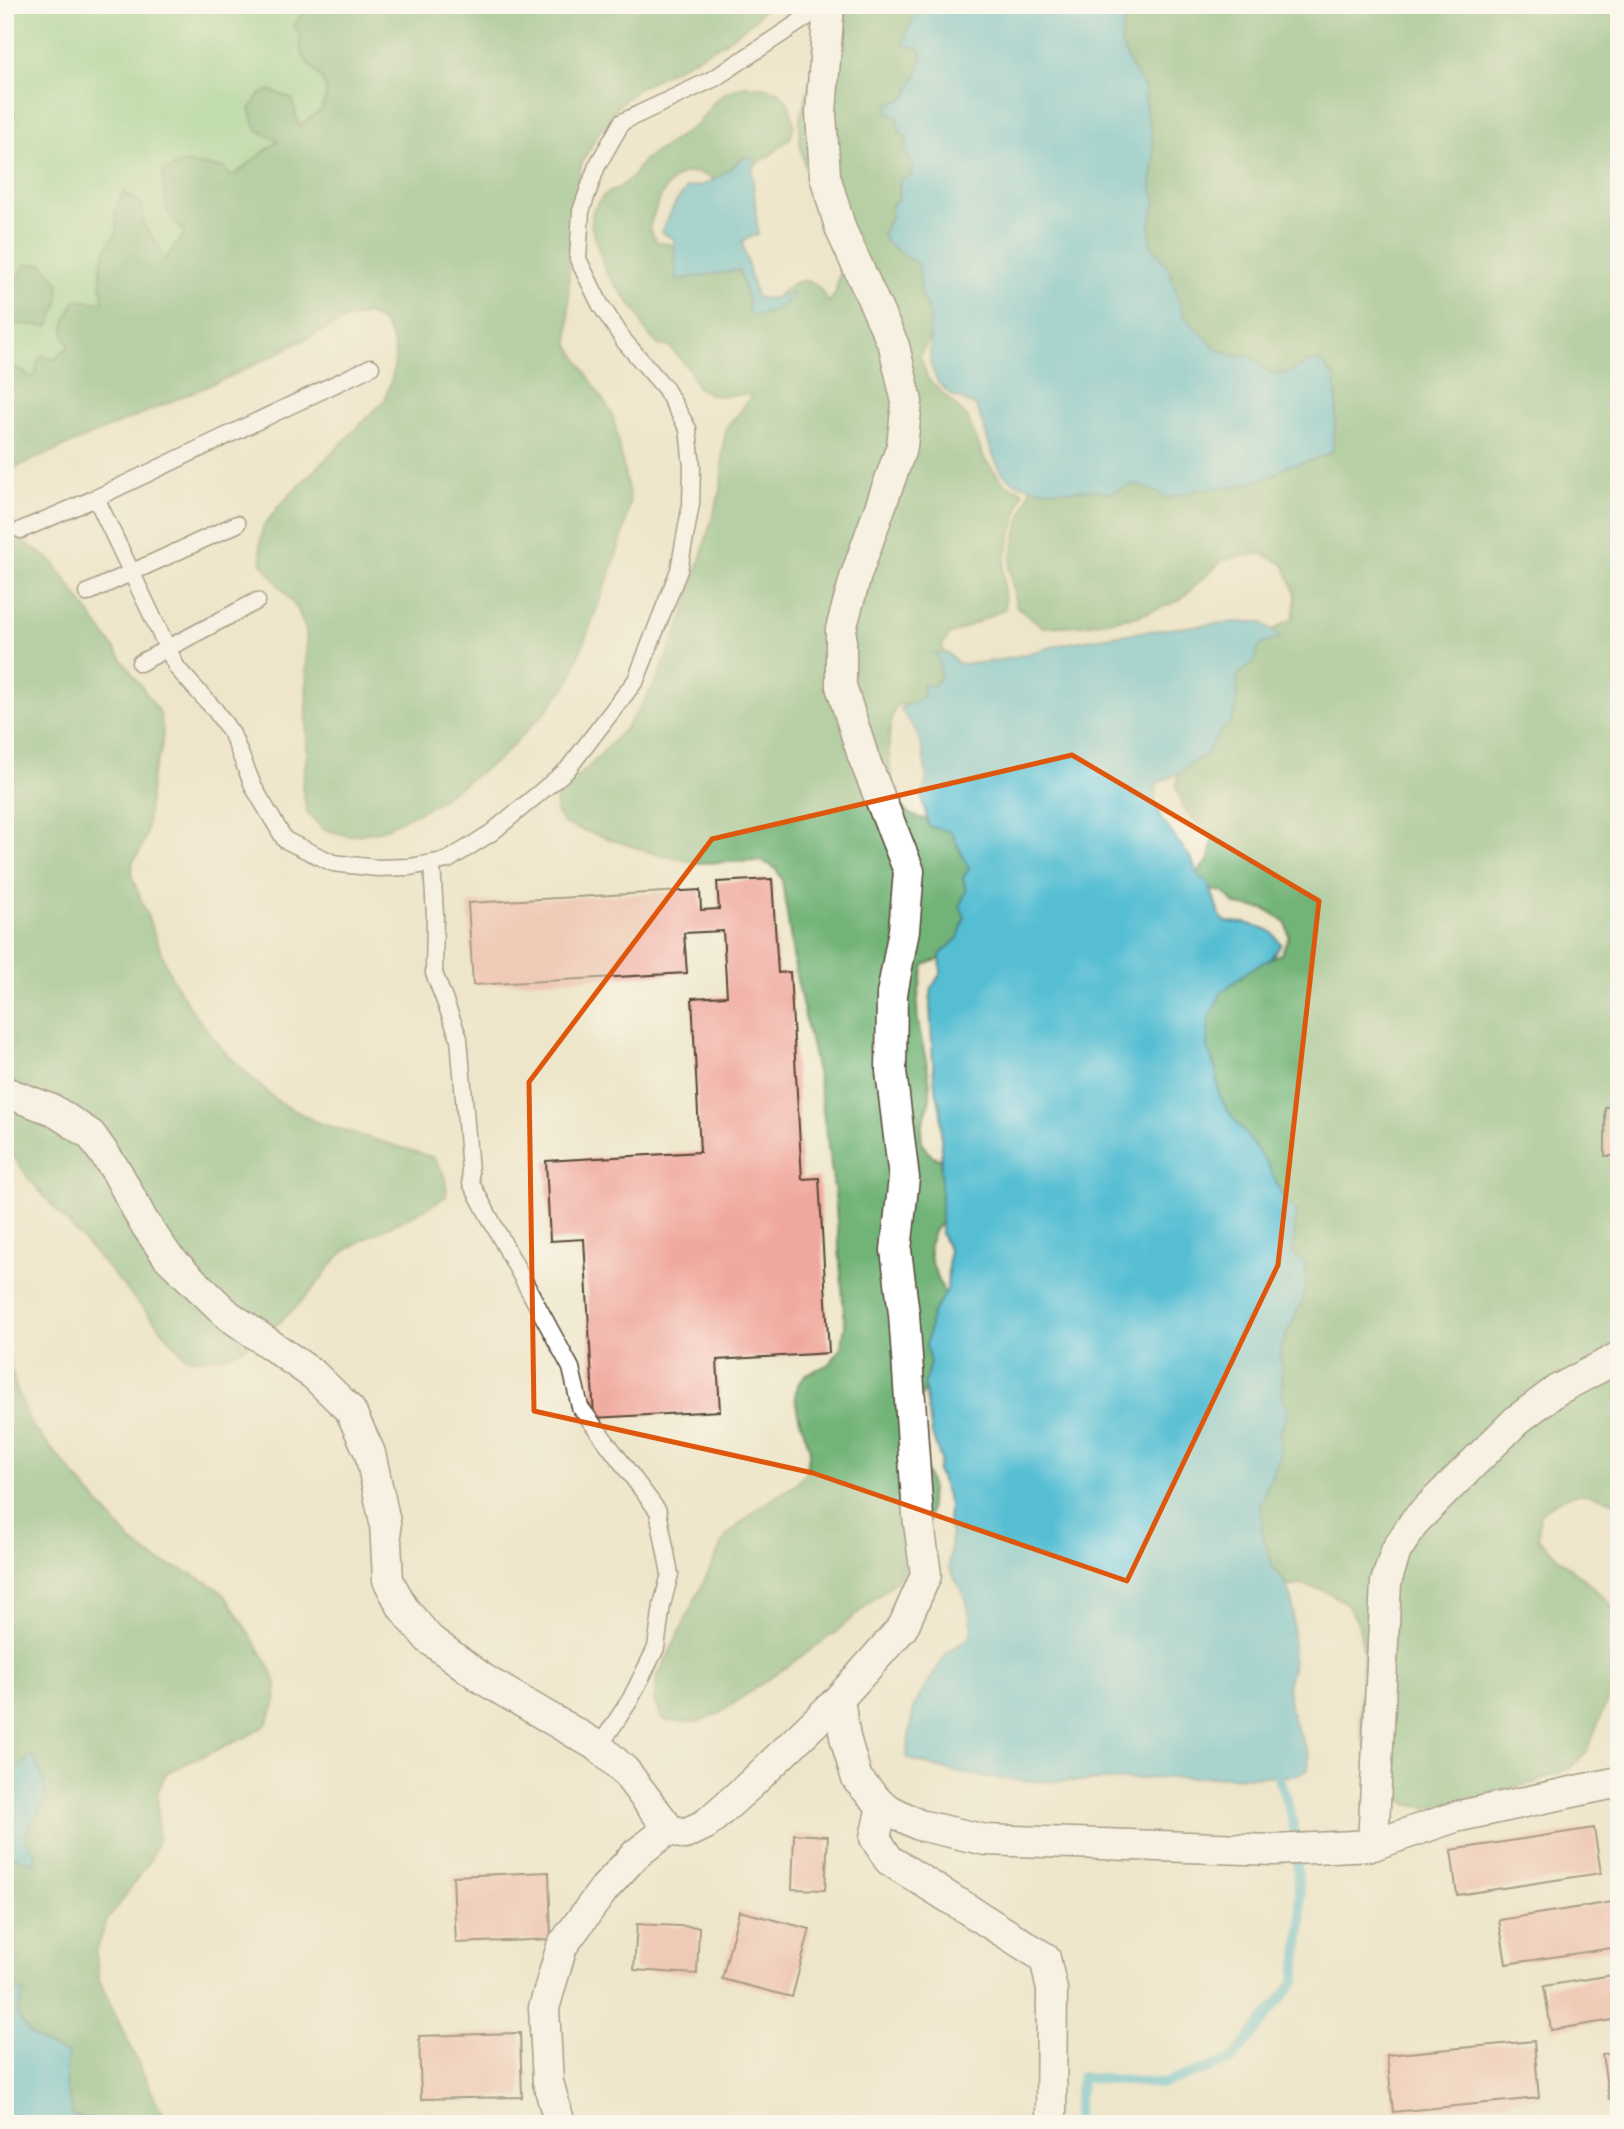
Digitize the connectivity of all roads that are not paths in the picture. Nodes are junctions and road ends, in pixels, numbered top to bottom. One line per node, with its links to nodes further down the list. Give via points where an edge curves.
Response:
1 (827, 5): 11 (lane, via 715,78 622,122 597,166 581,211 578,259 600,304 665,388 688,429 691,505 679,570 636,680 567,771 491,833 448,860); 14 (street, via 821,113 825,176 841,230 894,346 907,402 902,446 841,629 841,686 863,756 909,871 892,994 891,1071 904,1178 896,1250 926,1575 903,1627)
2 (371, 367): 3 (lane)
3 (96, 498): 5 (lane); 6 (lane)
4 (237, 524): 6 (lane)
5 (21, 530)
6 (132, 573): 7 (lane); 9 (lane)
7 (87, 593)
8 (257, 601): 9 (lane)
9 (168, 648): 10 (lane); 11 (lane, via 177,668 232,734 254,788 285,840 333,863 410,867)
10 (140, 663)
11 (432, 863): 15 (lane, via 434,973 459,1038 471,1183 571,1368 580,1407 658,1511 670,1574 656,1648)
12 (5, 1092): 15 (street, via 53,1110 92,1135 168,1257 228,1315 314,1375 350,1410 370,1453 385,1522 388,1580 403,1608 429,1639 483,1679)
13 (1619, 1357): 19 (street, via 1558,1390 1517,1420 1415,1521 1396,1551 1386,1582)
14 (839, 1699): 17 (street, via 857,1779); 18 (street, via 706,1824 685,1834)
15 (599, 1747): 18 (street, via 625,1771)
16 (1619, 1782): 19 (street, via 1455,1817)
17 (882, 1806): 19 (street, via 919,1825 986,1840 1274,1850); 21 (street, via 875,1838 889,1860 1045,1958 1052,1990)
18 (669, 1829): 20 (street, via 636,1854 562,1946 544,2008 548,2082)
19 (1373, 1845)
20 (561, 2124)
21 (1051, 2124)

